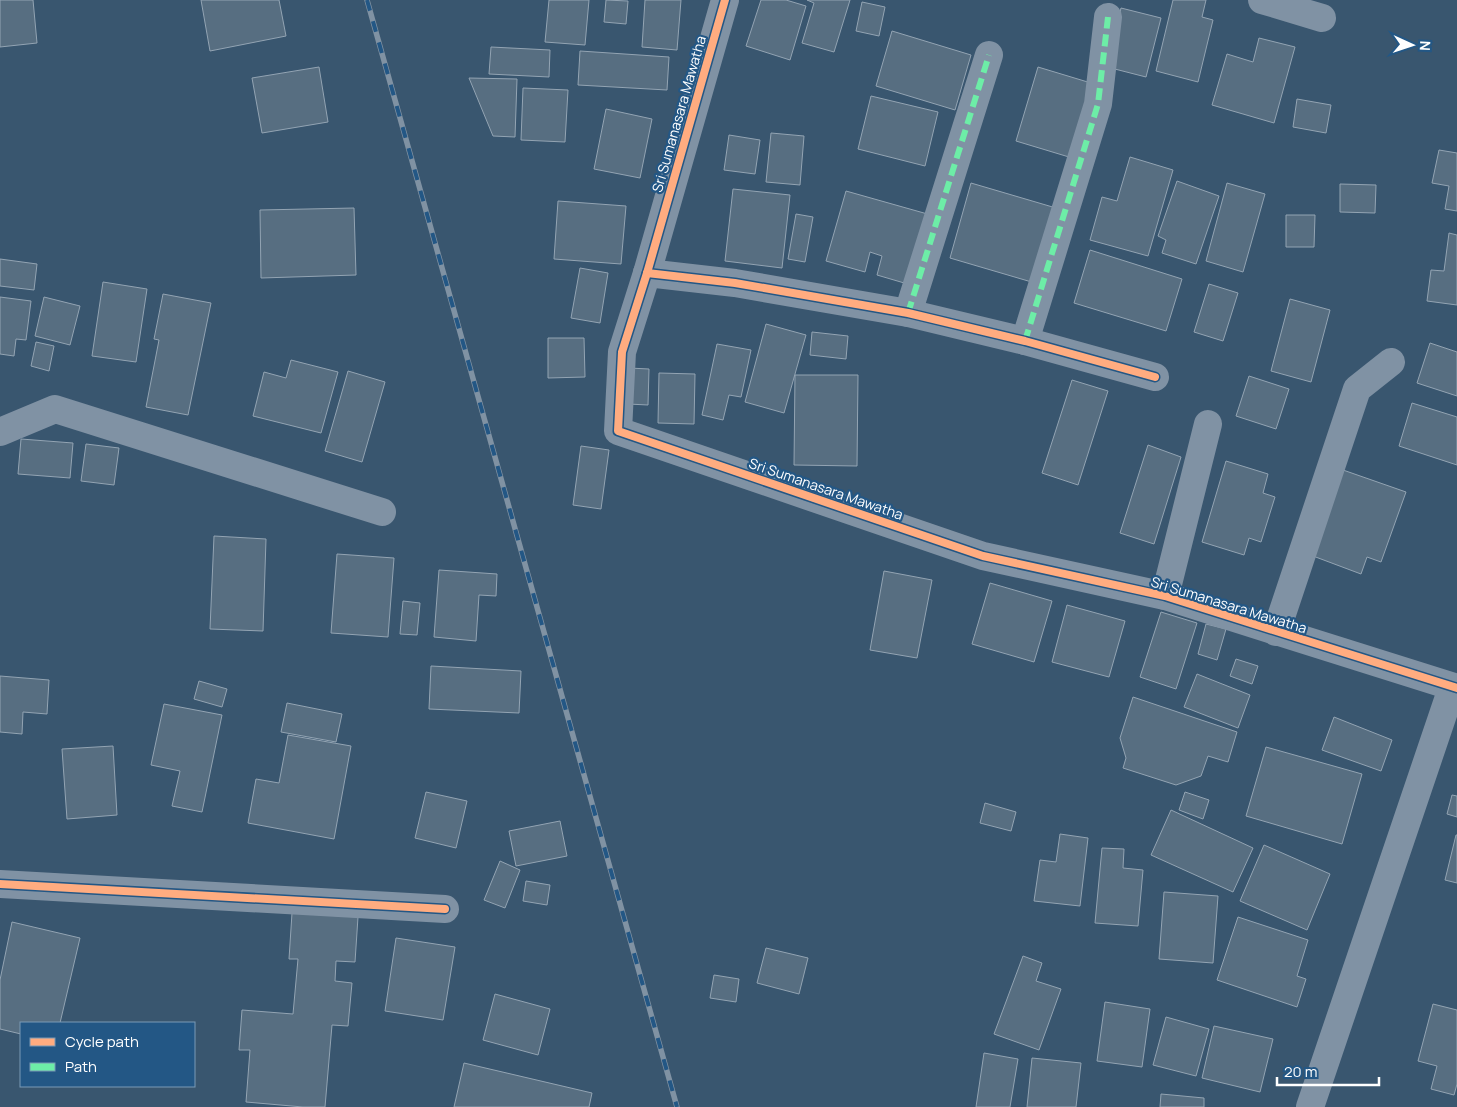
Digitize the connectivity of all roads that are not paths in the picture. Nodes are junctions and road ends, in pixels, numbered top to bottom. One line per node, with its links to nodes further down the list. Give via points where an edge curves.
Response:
1 (724, 0): 6 (street, Sri Sumanasara Mawatha)
2 (1262, 0): 4 (street)
3 (1108, 17): 8 (street, via 1098,104)
4 (1322, 18)
5 (989, 55): 7 (street)
6 (647, 273): 7 (street, via 734,283); 14 (street, Sri Sumanasara Mawatha, via 622,352 618,431 983,556)
7 (908, 313): 8 (street)
8 (1025, 341): 10 (street)
9 (1391, 362): 15 (street, via 1357,389)
10 (1155, 377)
11 (1208, 424): 14 (street)
12 (0, 432): 13 (street, via 55,409)
13 (382, 512)
14 (1164, 596): 15 (street, Sri Sumanasara Mawatha)
15 (1276, 632): 16 (street, Sri Sumanasara Mawatha)
16 (1455, 688): 19 (street)
17 (0, 884): 18 (street)
18 (445, 909)
19 (1310, 1107)

